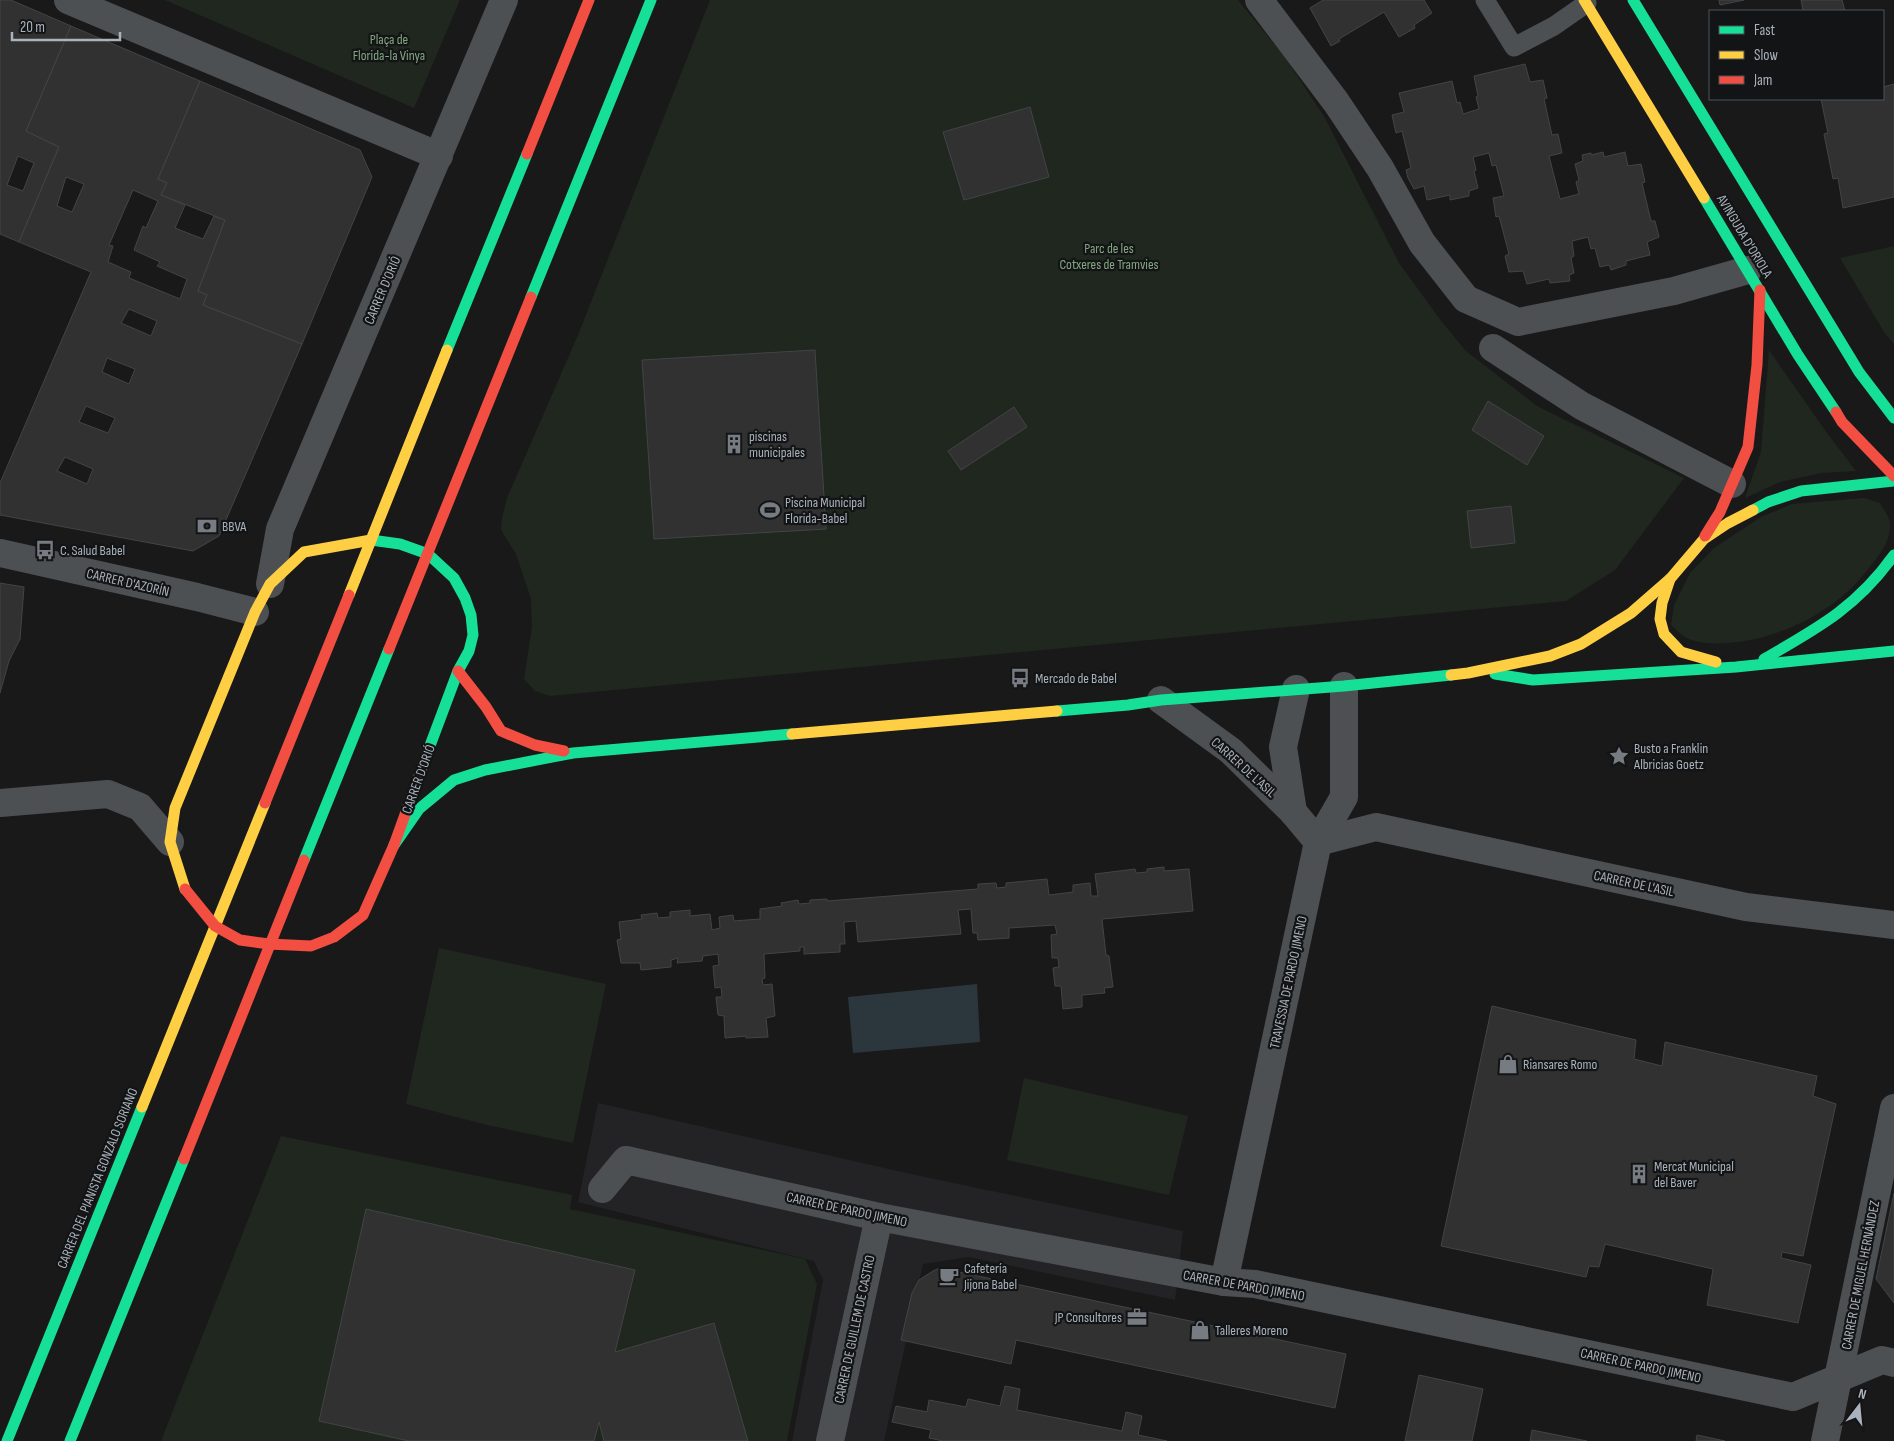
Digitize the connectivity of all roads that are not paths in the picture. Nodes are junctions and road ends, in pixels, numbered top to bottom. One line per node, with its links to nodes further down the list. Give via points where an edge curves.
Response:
1 (68, 0): 9 (street)
2 (504, 0): 9 (street, CARRER D'ORIÓ)
3 (589, 0): 18 (main road)
4 (651, 0): 20 (main road)
5 (1259, 0): 10 (street, via 1336,102 1380,168 1422,243 1466,298 1518,322 1674,290)
6 (1485, 0): 8 (lane, via 1514,47 1554,26)
7 (1633, 0): 12 (main road, AVINGUDA D'ORIOLA, via 1859,372)
8 (1586, 2): 10 (main road, AVINGUDA D'ORIOLA)
9 (439, 156): 23 (street, CARRER D'ORIÓ, via 280,529)
10 (1754, 280): 14 (main road, AVINGUDA D'ORIOLA, via 1842,422); 16 (main road, via 1757,365 1748,447)
11 (1492, 348): 16 (street, via 1582,406)
12 (1894, 418): 13 (main road)
13 (1894, 424)
14 (1894, 476)
15 (1894, 482): 17 (main road, via 1801,491 1768,502)
16 (1732, 484): 17 (main road)
17 (1704, 539): 22 (main road)
18 (371, 540): 20 (main road, CARRER D'ORIÓ, via 400,544); 23 (main road, CARRER D'ORIÓ, via 304,552); 42 (main road)
19 (0, 553): 24 (street, CARRER D'AZORÍN)
20 (428, 554): 28 (main road, CARRER D'ORIÓ, via 454,578 471,615 473,635 469,652); 43 (main road)
21 (1894, 555): 26 (main road, via 1866,592 1833,620)
22 (1670, 579): 27 (main road, via 1660,619 1664,634 1681,652); 29 (main road, via 1631,613 1581,644 1550,656)
23 (270, 584): 24 (main road, CARRER D'ORIÓ)
24 (255, 612): 38 (main road, CARRER D'ORIÓ, via 175,808)
25 (1894, 651): 26 (main road)
26 (1756, 664): 27 (main road)
27 (1736, 667): 29 (main road, via 1533,680)
28 (458, 671): 33 (main road, via 501,731 535,745); 40 (main road, CARRER D'ORIÓ)
29 (1479, 672): 30 (main road)
30 (1344, 686): 31 (main road); 34 (street)
31 (1296, 689): 32 (main road); 36 (street, via 1283,746)
32 (1161, 700): 33 (main road); 36 (street, CARRER DE L'ASIL, via 1230,751)
33 (573, 753): 40 (main road, via 485,770 454,780 419,808)
34 (1344, 797): 37 (street); 39 (street, TRAVESSIA DE PARDO JIMENO)
35 (0, 803): 38 (street, via 108,794 140,807)
36 (1293, 812): 39 (street, CARRER DE L'ASIL)
37 (1376, 827): 39 (street, CARRER DE L'ASIL); 41 (street, CARRER DE L'ASIL, via 1746,907)
38 (170, 842): 42 (main road, CARRER D'ORIÓ, via 183,887)
39 (1318, 842): 47 (street, TRAVESSIA DE PARDO JIMENO)
40 (394, 845): 43 (main road, CARRER D'ORIÓ, via 363,916 334,937 311,946)
41 (1894, 925)
42 (214, 926): 43 (main road, CARRER D'ORIÓ, via 240,940); 50 (main road, CARRER DEL PIANISTA GONZALO SORIANO)
43 (270, 944): 51 (main road)
44 (1894, 1108): 49 (street, CARRER DE MIGUEL HERNÁNDEZ)
45 (602, 1189): 46 (street, CARRER DE PARDO JIMENO, via 626,1160)
46 (879, 1217): 47 (street, CARRER DE PARDO JIMENO); 52 (street, CARRER DE GUILLEM DE CASTRO)
47 (1224, 1282): 49 (street, CARRER DE PARDO JIMENO, via 1255,1284 1793,1397)
48 (1894, 1363): 49 (street, CARRER DE PARDO JIMENO, via 1882,1360)
49 (1840, 1377): 53 (street, CARRER DE MIGUEL HERNÁNDEZ)
50 (7, 1441)
51 (70, 1441)
52 (830, 1441)
53 (1825, 1441)

